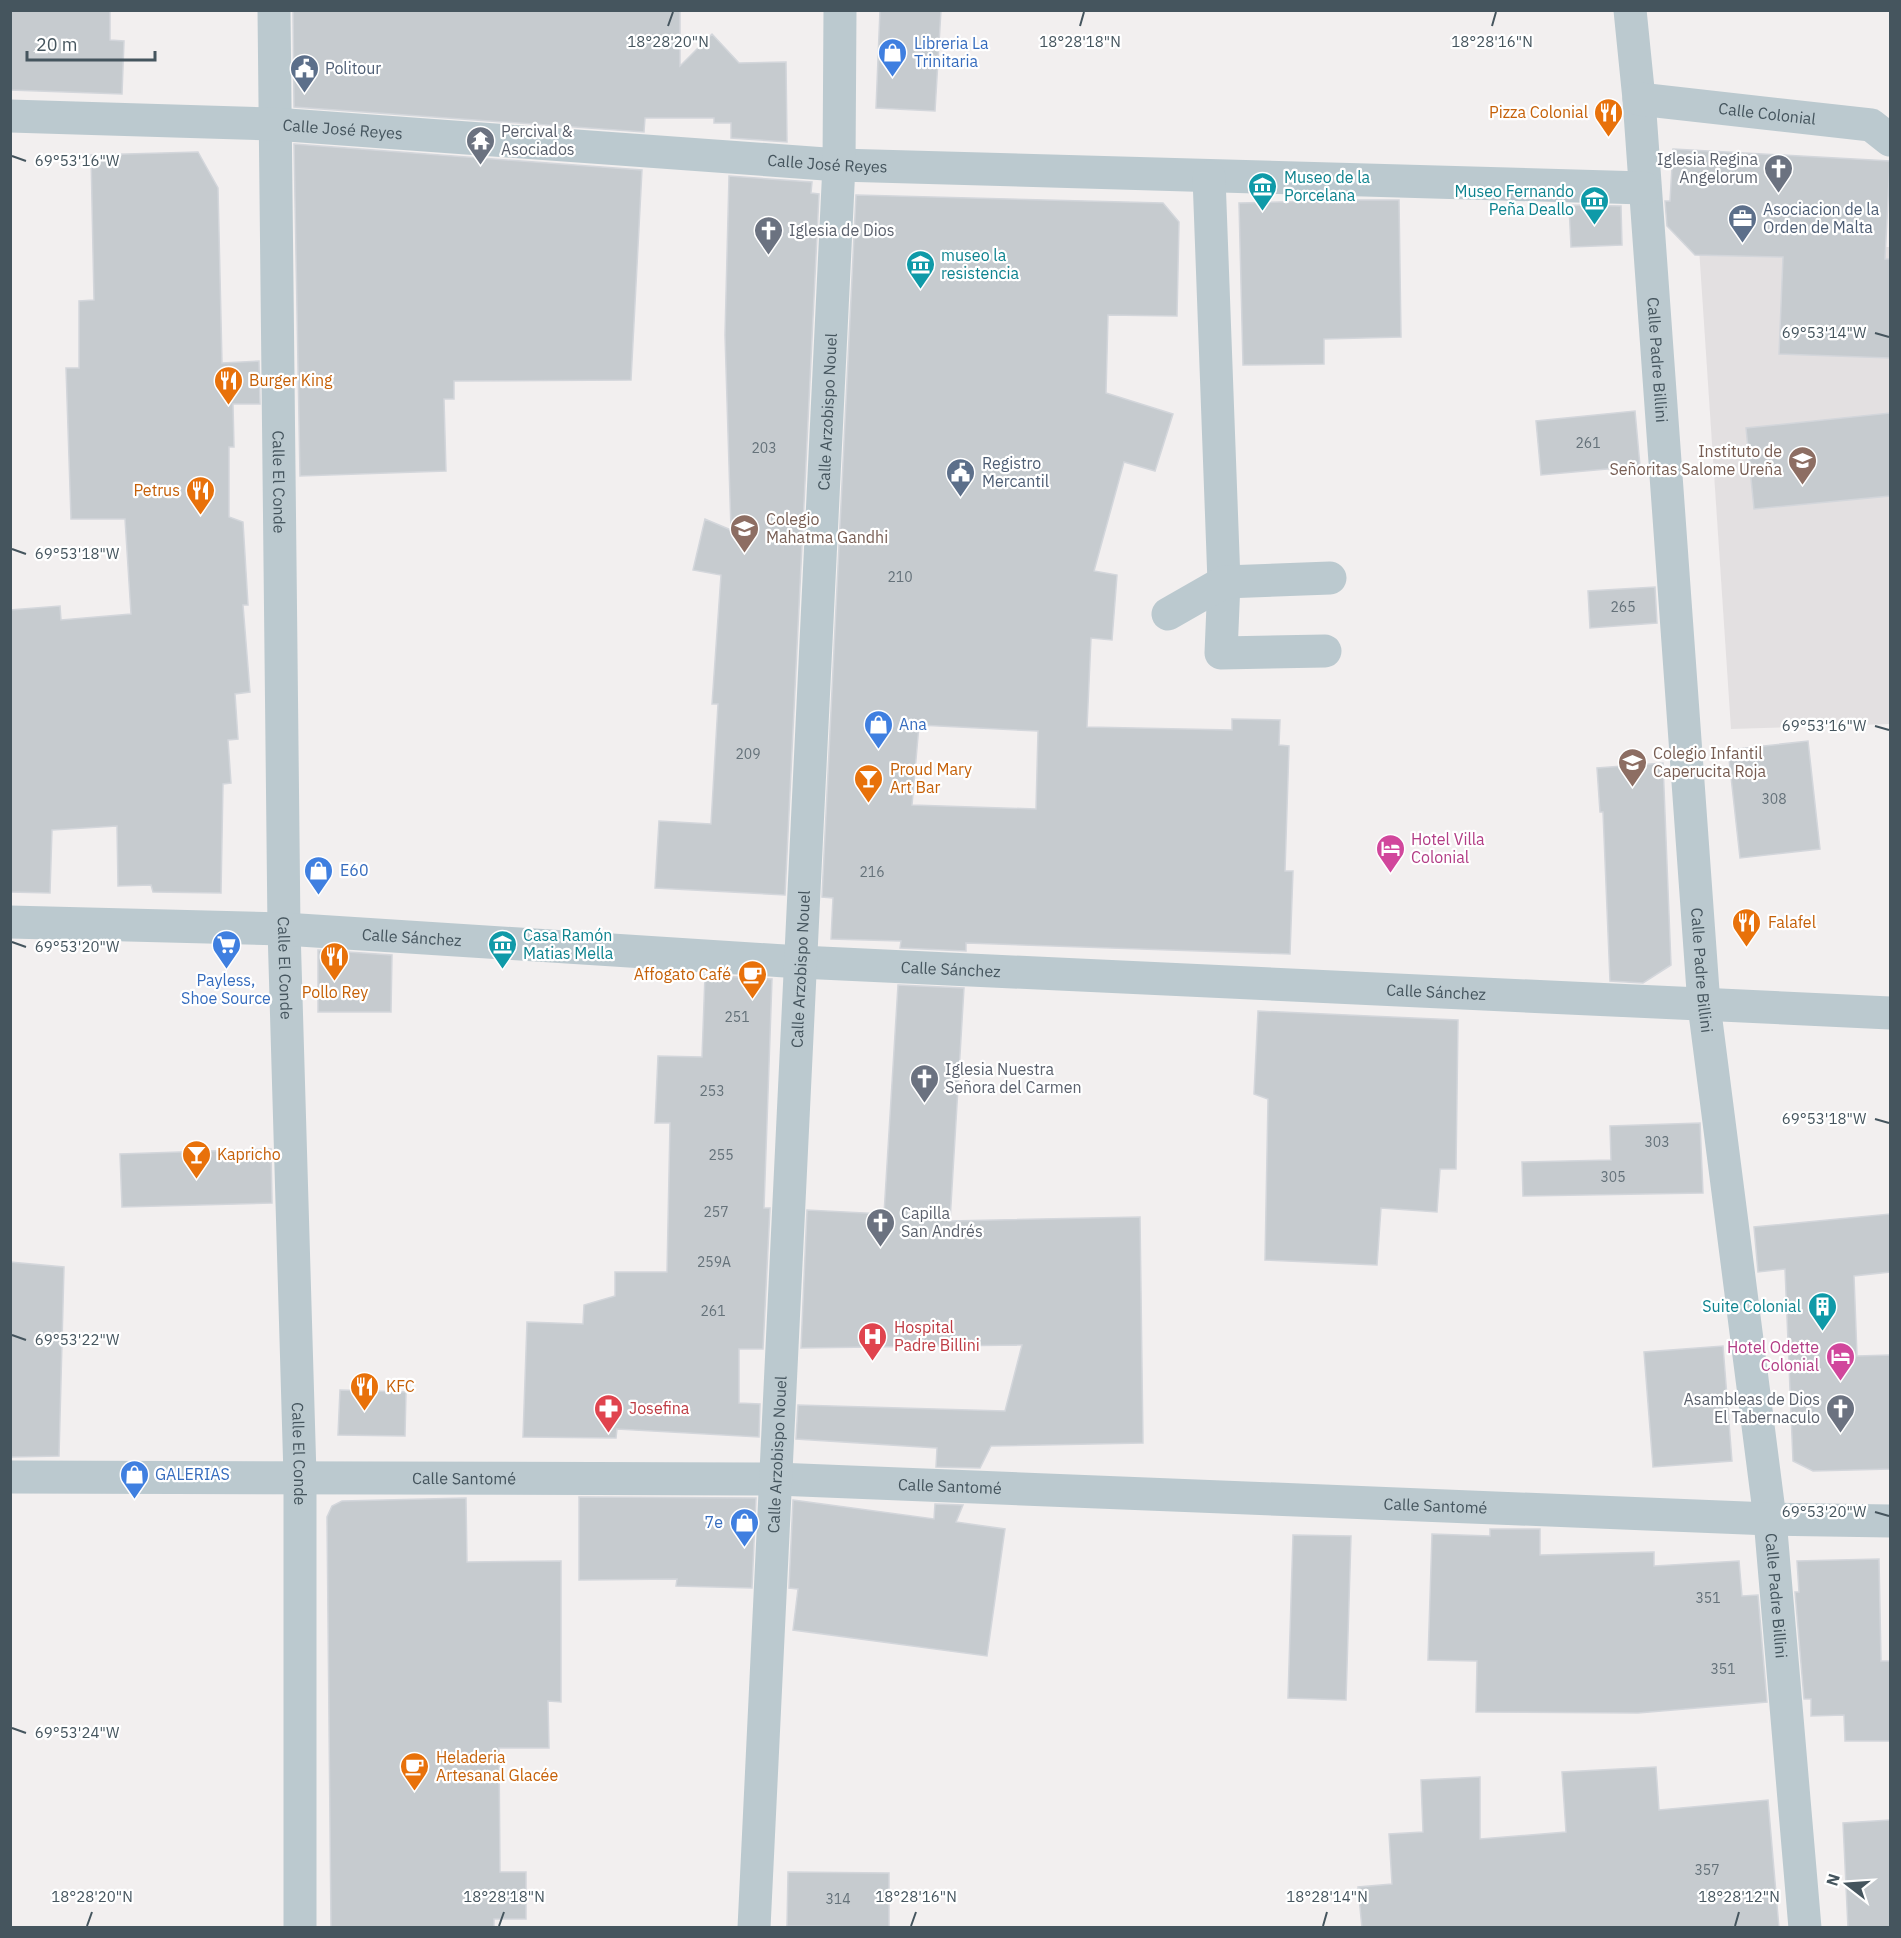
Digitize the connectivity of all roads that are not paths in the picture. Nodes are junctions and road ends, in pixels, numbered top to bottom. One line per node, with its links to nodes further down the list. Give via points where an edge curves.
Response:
1 (274, 10): 6 (street, Calle El Conde)
2 (840, 10): 8 (street, Calle Arzobispo Nouel)
3 (1630, 10): 4 (street, Calle Padre Billini)
4 (1640, 99): 7 (street, Calle Colonial, via 1871,125); 10 (street, Calle Padre Billini)
5 (10, 116): 6 (street, Calle José Reyes)
6 (274, 124): 8 (street, Calle José Reyes); 16 (street, Calle El Conde)
7 (1890, 140)
8 (839, 165): 9 (street, Calle José Reyes); 17 (street, Calle Arzobispo Nouel)
9 (1209, 177): 10 (street, Calle José Reyes); 12 (street)
10 (1644, 188): 18 (street, Calle Padre Billini)
11 (1330, 578): 12 (street)
12 (1224, 582): 13 (street); 14 (street, via 1221,653)
13 (1168, 614)
14 (1325, 651)
15 (10, 922): 16 (street, Calle Sánchez)
16 (284, 929): 17 (street, Calle Sánchez); 20 (street, Calle El Conde)
17 (800, 962): 18 (street, Calle Sánchez); 22 (street, Calle Arzobispo Nouel)
18 (1704, 1005): 19 (street, Calle Sánchez); 23 (street, Calle Padre Billini)
19 (1890, 1013)
20 (300, 1476): 21 (street, Calle Santomé); 22 (street, Calle Santomé); 25 (street, Calle El Conde)
21 (10, 1477)
22 (776, 1479): 23 (street, Calle Santomé); 26 (street, Calle Arzobispo Nouel)
23 (1770, 1520): 24 (street, Calle Santomé); 27 (street, Calle Padre Billini)
24 (1890, 1521)
25 (300, 1928)
26 (754, 1928)
27 (1805, 1928)

